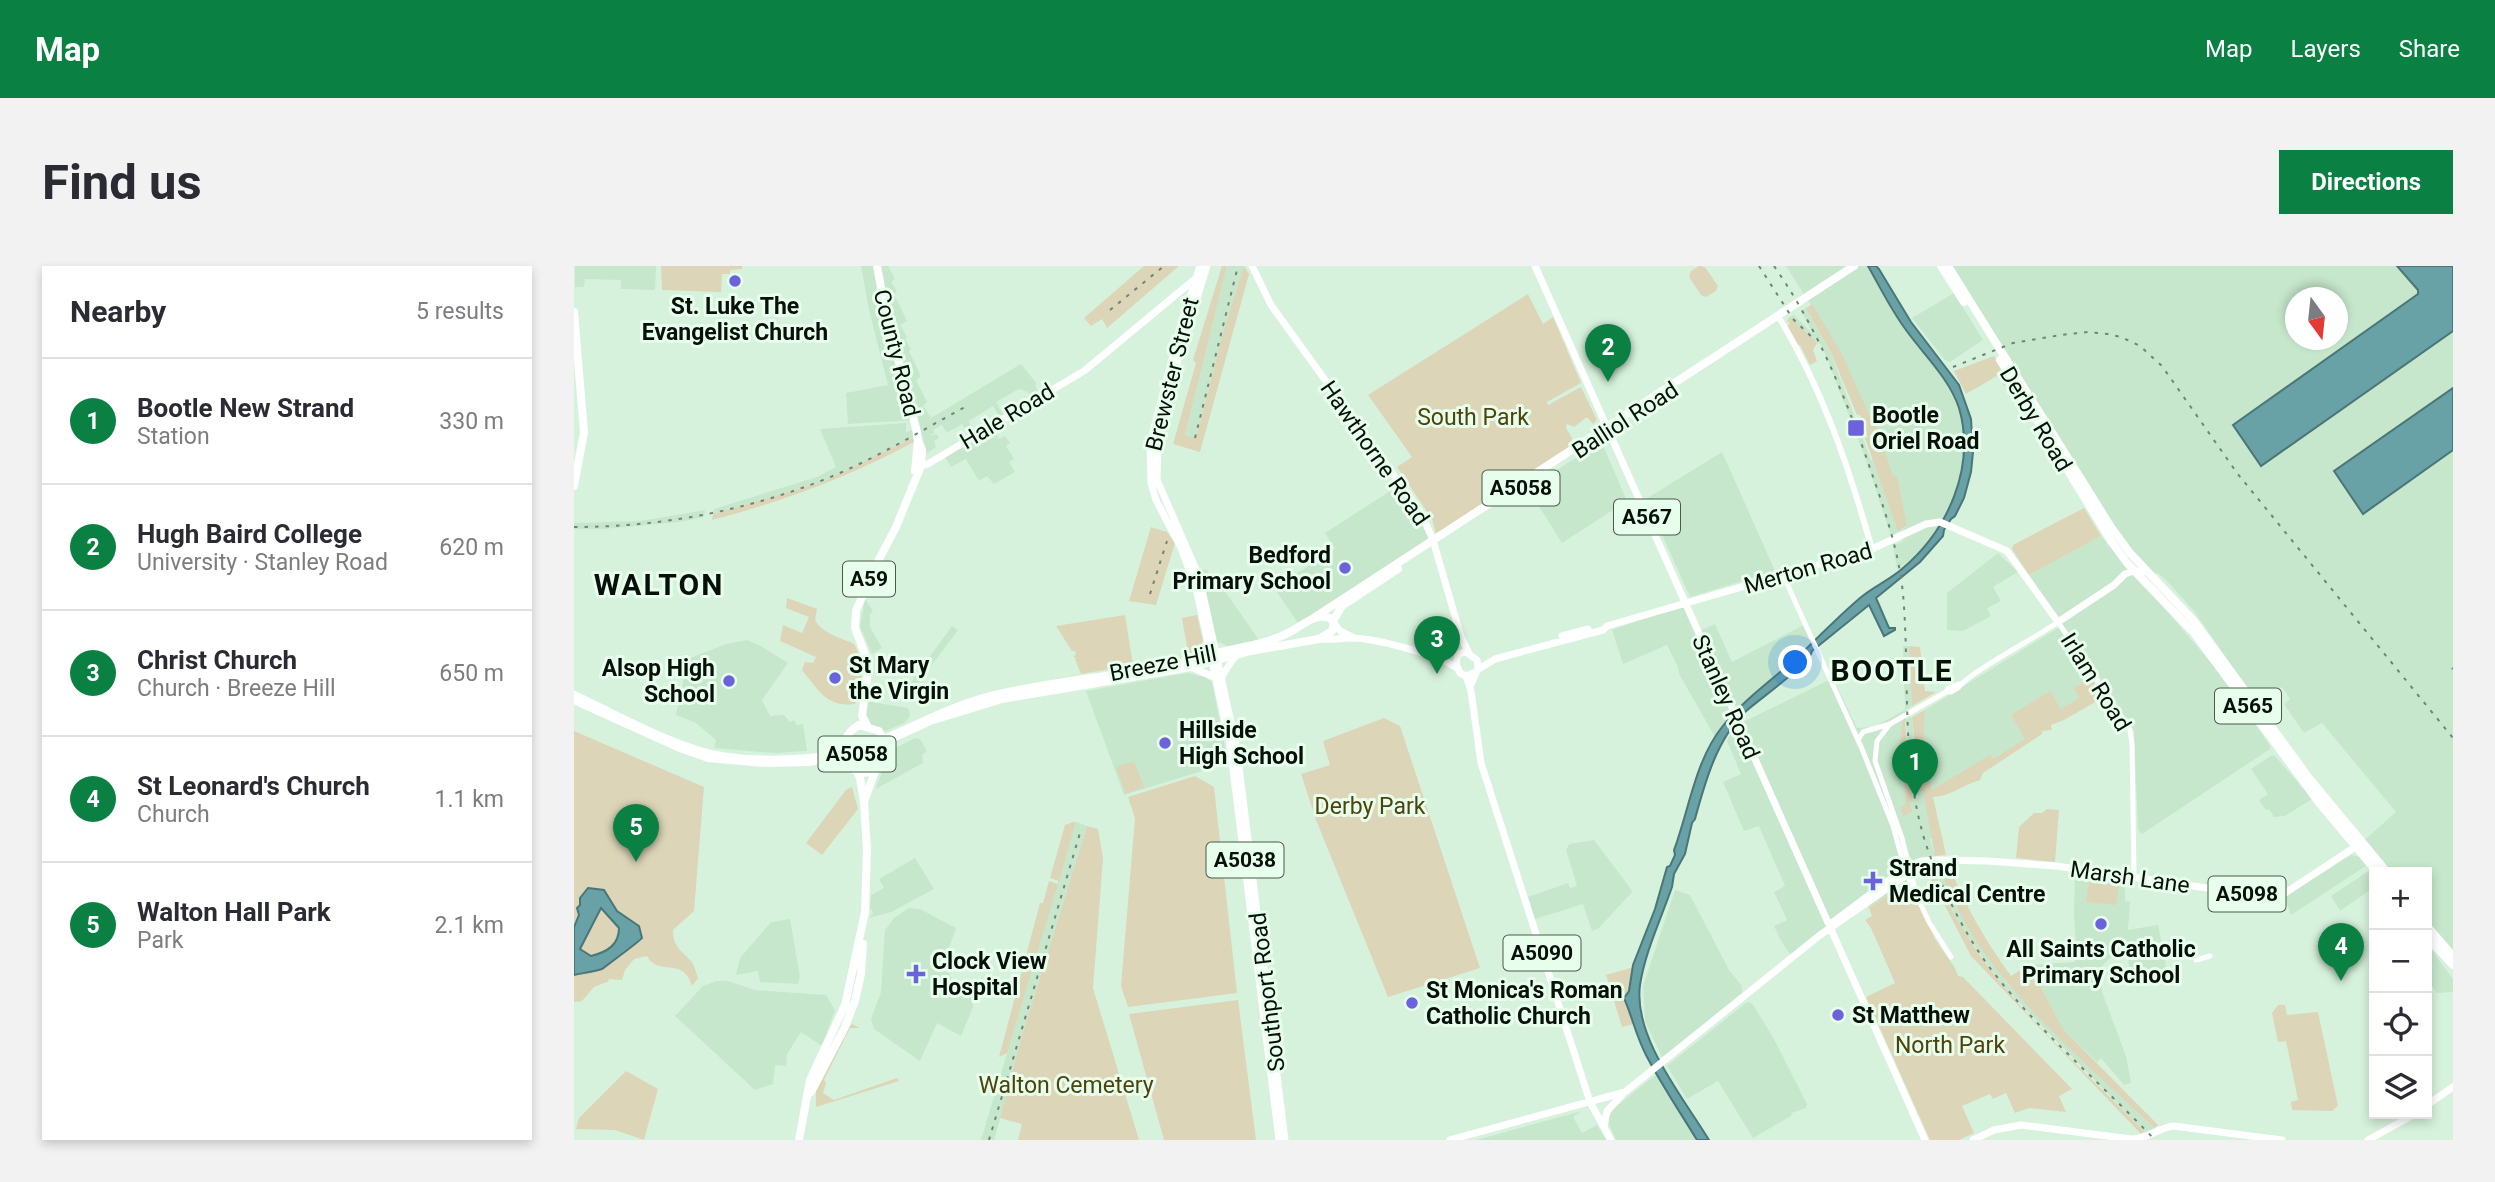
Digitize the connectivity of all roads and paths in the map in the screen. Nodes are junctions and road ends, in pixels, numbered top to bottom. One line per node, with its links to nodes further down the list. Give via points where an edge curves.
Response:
1 (877, 266): 17 (highway, County Road)
2 (1200, 266): 10 (main road, Brewster Street / A5038)
3 (1207, 266): 19 (main road, Brewster Street / A5038, via 1158,437)
4 (1252, 266): 21 (main road, Hawthorne Road / A5090, via 1281,319 1409,496)
5 (1535, 266): 16 (main road, Stanley Road / A567)
6 (1862, 266): 9 (highway, A5058)
7 (1941, 266): 13 (highway, Derby Road / A565)
8 (1948, 266): 13 (highway, Derby Road / A565)
9 (1848, 270): 12 (highway, A5058)
10 (1189, 290): 17 (main road, Hale Road, via 1084,371); 19 (main road, Brewster Street / A5038, via 1150,447)
11 (574, 312): 20 (highway, via 584,432)
12 (1781, 317): 16 (highway, Balliol Road / A5058); 23 (main road, via 1828,412)
13 (1995, 346): 15 (highway, Derby Road / A565)
14 (574, 348): 18 (highway, via 580,431)
15 (2000, 355): 24 (highway, Derby Road / A565, via 2095,517); 24 (highway, Derby Road / A565)
16 (1607, 429): 21 (highway, Balliol Road / A5058); 26 (main road, Stanley Road / A567)
17 (922, 464): 45 (highway, A59, via 856,611 855,628 869,665)
18 (574, 468)
19 (1154, 481): 33 (main road, Southport Road / A5038, via 1199,576)
20 (574, 486)
21 (1434, 543): 27 (highway, A5058); 28 (highway, A5058, via 1342,606); 30 (main road, Hawthorne Road / A5090)
22 (2003, 548): 23 (main road, Merton Road, via 1933,523); 29 (main road, Irlam Road)
23 (1872, 550): 25 (main road, Merton Road)
24 (2136, 573): 29 (main road); 71 (highway, A565, via 2178,614 2320,804); 71 (highway, A565, via 2194,621)
25 (1783, 575): 26 (main road, Merton Road); 50 (street)
26 (1685, 604): 39 (main road, Merton Road); 76 (main road, Stanley Road / A567)
27 (1313, 619): 28 (highway, via 1320,616); 34 (highway, Breeze Hill / A5058, via 1278,638)
28 (1334, 622): 31 (main road, Breeze Hill); 32 (highway, A5058, via 1332,631)
29 (2058, 622): 51 (street, via 1958,688); 75 (street, Irlam Road, via 2130,730)
30 (1461, 637): 35 (main road, Hawthorne Road / A5090); 36 (main road, Hawthorne Road / A5090)
31 (1352, 638): 32 (main road, Breeze Hill); 38 (main road, Breeze Hill)
32 (1319, 639): 34 (highway, Breeze Hill / A5058)
33 (1211, 640): 34 (main road); 37 (main road, Southport Road / A5038); 40 (main road)
34 (1235, 652): 37 (highway, Breeze Hill / A5058); 44 (main road)
35 (1459, 654): 36 (main road); 38 (main road); 41 (main road, A5090)
36 (1472, 655): 39 (main road, Merton Road); 42 (main road, A5090)
37 (1214, 658): 40 (highway, Breeze Hill / A5058); 44 (main road, Southport Road / A5038)
38 (1441, 659): 41 (main road, Breeze Hill)
39 (1495, 659): 42 (main road, Merton Road)
40 (1193, 663): 44 (main road); 49 (highway, Breeze Hill / A5058)
41 (1457, 668): 43 (main road, A5090)
42 (1476, 671): 43 (main road); 46 (main road, A5090)
43 (1466, 676): 46 (main road, A5090)
44 (1218, 678): 91 (main road, Southport Road / A5038); 92 (main road, Southport Road / A5038, via 1240,770)
45 (867, 686): 52 (highway, A59, via 862,716); 55 (highway, A59)
46 (1471, 691): 86 (main road, A5090, via 1481,763)
47 (574, 695): 59 (highway, A5058)
48 (574, 700): 64 (highway, A5058)
49 (986, 700): 53 (highway, via 961,701); 63 (highway); 65 (highway, A5058, via 851,756 810,762)
50 (1849, 717): 56 (street); 57 (street)
51 (1890, 724): 54 (street); 58 (street)
52 (867, 725): 53 (highway); 55 (highway)
53 (878, 731): 63 (highway, via 885,743)
54 (1870, 731): 56 (street); 58 (street)
55 (850, 732): 60 (highway, A59)
56 (1862, 733): 57 (street)
57 (1858, 740): 61 (street)
58 (1877, 743): 61 (street, via 1869,751); 74 (street, via 1876,766 1895,815)
59 (687, 746): 62 (highway, via 757,755); 65 (highway, A5058)
60 (842, 747): 62 (highway); 66 (highway)
61 (1862, 749): 74 (street)
62 (825, 752): 67 (highway)
63 (882, 754): 68 (highway)
64 (708, 758): 65 (highway, A5058); 67 (highway, via 744,767)
65 (754, 760)
66 (846, 765): 67 (highway); 69 (highway)
67 (823, 766)
68 (876, 768): 69 (highway); 70 (highway)
69 (857, 772): 70 (highway)
70 (864, 802): 90 (highway, via 868,866 861,976 844,1029 808,1096)
71 (2359, 844): 72 (highway, A565); 73 (highway, A565); 75 (main road, Marsh Lane / A5098, via 2277,895)
72 (2374, 867)
73 (2382, 867)
74 (1908, 869): 75 (main road, Marsh Lane / A5098, via 1949,859); 76 (main road, Marsh Lane / A5098); 81 (street, via 1929,922)
75 (2134, 877)
76 (1829, 929): 85 (main road, Marsh Lane / A5098); 95 (main road, Stanley Road / A567)
77 (2430, 930): 80 (highway)
78 (2432, 942): 83 (highway)
79 (2210, 956): 82 (street)
80 (2453, 956)
81 (1951, 957)
82 (2196, 960)
83 (2453, 965)
84 (2453, 1087): 87 (main road)
85 (1627, 1090): 86 (main road, Marsh Lane / A5098); 89 (main road, Marsh Lane / A5098, via 1607,1111)
86 (1590, 1102): 89 (main road, A5090); 93 (main road, A5098)
87 (2432, 1102)
88 (2406, 1119): 98 (main road)
89 (1604, 1128): 94 (main road, A5090)
90 (799, 1140)
91 (1279, 1140)
92 (1285, 1140)
93 (1450, 1140)
94 (1611, 1140)
95 (1922, 1140)
96 (1973, 1140): 97 (main road, via 2021,1125 2136,1140 2173,1126)
97 (2282, 1140)
98 (2368, 1140)

